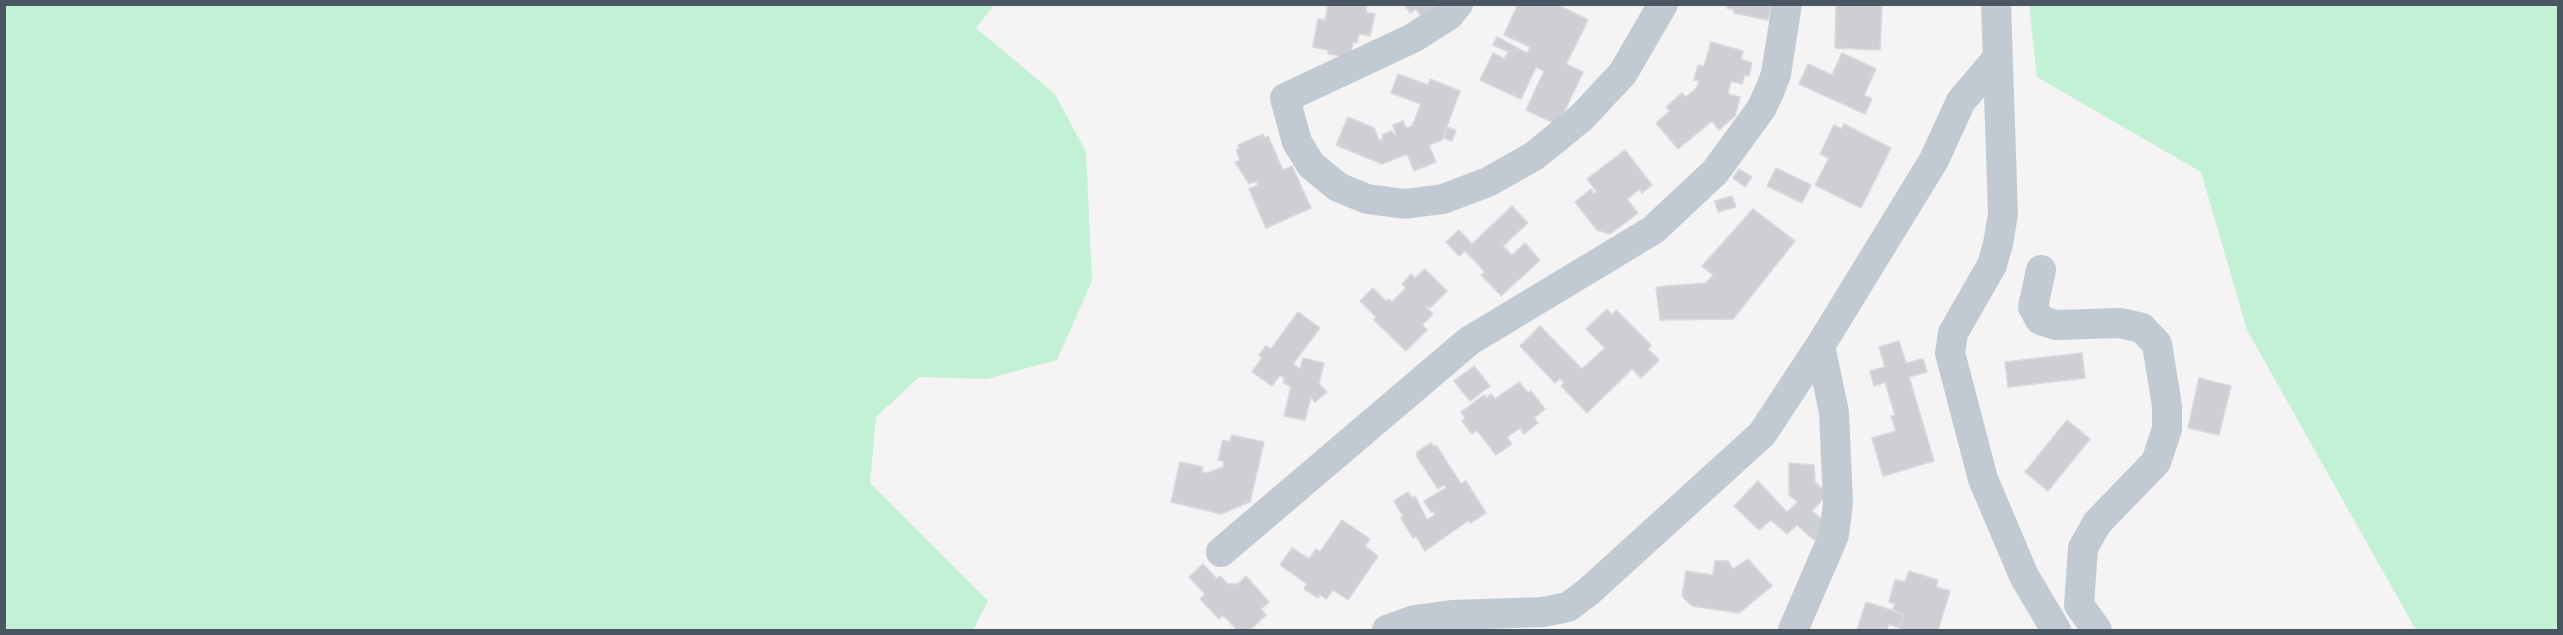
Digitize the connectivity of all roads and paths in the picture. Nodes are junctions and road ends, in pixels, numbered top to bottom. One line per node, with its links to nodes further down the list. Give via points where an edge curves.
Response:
1 (1458, 4): 2 (street, via 1449,15 1413,38 1285,99 1297,142 1311,165 1338,186 1367,199 1405,204 1443,199 1488,182 1534,156 1582,117 1623,73)
2 (1663, 4)
3 (1787, 4): 8 (street, via 1770,90 1761,109 1715,172 1653,230 1469,341)
4 (1996, 4): 5 (street)
5 (1996, 60): 7 (street, via 1961,101 1934,160); 11 (street, via 2003,214 1992,265 1953,333 1950,353 1983,479 2024,576)
6 (2041, 270): 12 (street, via 2033,307 2040,320 2056,326 2120,324 2142,328 2150,336 2157,344 2167,406 2167,429 2156,462 2097,523 2083,548 2079,605)
7 (1820, 346): 9 (street, via 1762,434 1568,607 1543,612 1452,615 1415,620); 10 (street, via 1834,412 1838,503 1834,535)
8 (1221, 552)
9 (1387, 630)
10 (1793, 630)
11 (2056, 630)
12 (2097, 630)

